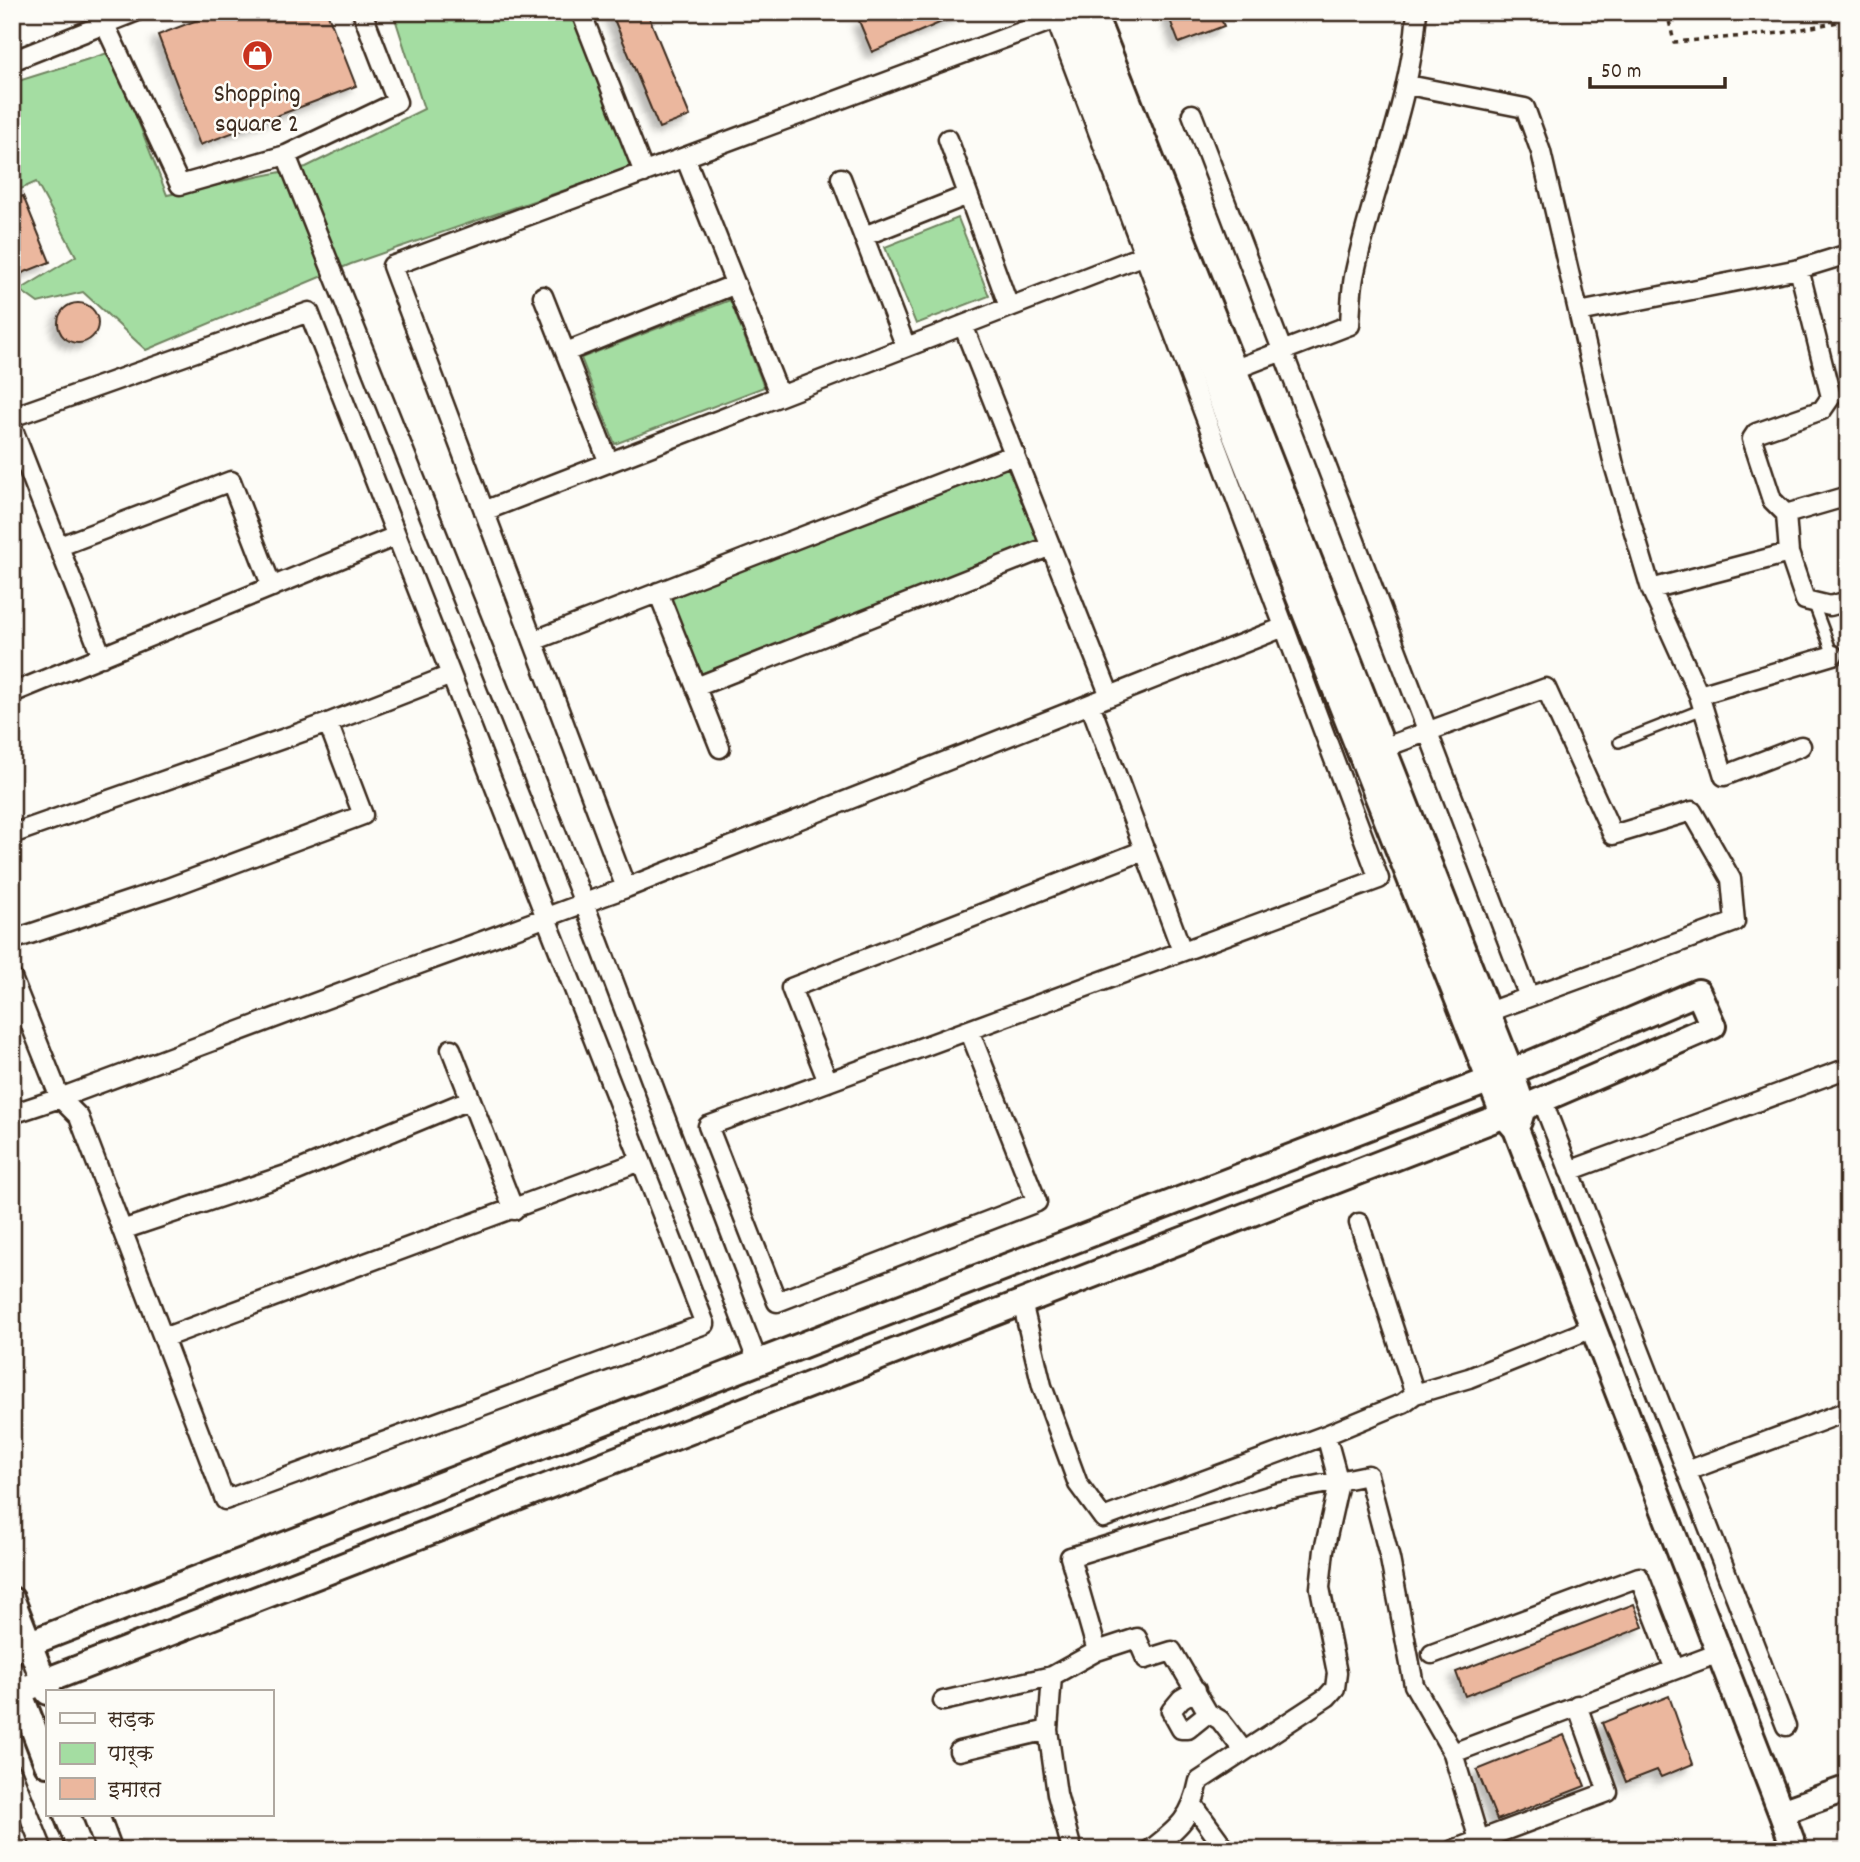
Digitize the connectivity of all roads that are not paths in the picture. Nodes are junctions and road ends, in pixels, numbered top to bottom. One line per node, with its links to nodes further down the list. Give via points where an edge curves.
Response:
1 (135, 12): 7 (street)
2 (362, 12): 12 (street, via 397,102)
3 (581, 12): 14 (street)
4 (1093, 12): 29 (street)
5 (1417, 12): 9 (street)
6 (1059, 15): 13 (street); 18 (street); 76 (street)
7 (101, 19): 8 (street); 12 (street, via 180,185)
8 (12, 61)
9 (1408, 85): 24 (street, via 1525,108 1541,152); 28 (street, via 1366,225 1354,275 1350,325)
10 (1192, 114): 28 (street)
11 (948, 139): 16 (street)
12 (286, 155): 66 (street)
13 (685, 157): 14 (street); 21 (street)
14 (644, 173): 36 (street, via 392,266)
15 (841, 178): 17 (street)
16 (968, 195): 17 (street); 23 (street)
17 (864, 236): 26 (street)
18 (1144, 254): 23 (street); 47 (street)
19 (1848, 254): 20 (street)
20 (1799, 269): 24 (street); 37 (street, via 1831,397 1822,410 1756,433 1752,439 1772,500)
21 (736, 284): 27 (street); 30 (street)
22 (543, 296): 27 (street)
23 (1009, 307): 25 (street)
24 (1579, 312): 43 (street, via 1614,465)
25 (963, 325): 26 (street); 33 (street)
26 (906, 347): 30 (street)
27 (566, 352): 34 (street)
28 (1283, 353): 29 (street); 58 (street)
29 (1233, 370): 62 (street)
30 (780, 396): 34 (street)
31 (12, 417): 38 (street, via 309,312)
32 (12, 427): 40 (street)
33 (1015, 454): 39 (street); 44 (street)
34 (609, 463): 36 (street)
35 (1848, 496): 37 (street)
36 (484, 511): 48 (street)
37 (1786, 514): 41 (street)
38 (396, 536): 42 (street); 51 (street)
39 (1051, 546): 52 (street); 54 (street)
40 (60, 547): 42 (street, via 231,481); 50 (street)
41 (1789, 553): 43 (street); 46 (street, via 1805,600)
42 (272, 587): 50 (street)
43 (1651, 589): 55 (street)
44 (658, 592): 48 (street); 52 (street)
45 (1848, 601): 46 (street, via 1830,606)
46 (1813, 602): 49 (lane)
47 (1284, 627): 54 (street); 69 (street, via 1379,879)
48 (533, 641): 65 (street)
49 (1833, 655): 55 (street)
50 (102, 657): 53 (street)
51 (451, 675): 57 (street); 67 (street)
52 (696, 687): 61 (street)
53 (12, 693)
54 (1111, 696): 56 (street)
55 (1701, 702): 59 (lane); 60 (street, via 1724,776)
56 (1090, 704): 64 (street); 65 (street)
57 (328, 723): 63 (street); 68 (street, via 363,815 169,888)
58 (1427, 731): 62 (street); 71 (street); 71 (street, via 1546,688 1613,835 1692,811 1731,879 1735,922)
59 (1619, 742)
60 (1801, 746)
61 (720, 748)
62 (1382, 748): 72 (street)
63 (12, 834)
64 (1145, 850): 69 (street); 77 (street, via 790,988)
65 (626, 888): 66 (street)
66 (584, 903): 67 (street); 90 (street)
67 (546, 918): 78 (street); 82 (street)
68 (12, 940)
69 (1182, 951): 73 (street)
70 (12, 978): 78 (street)
71 (1529, 997): 72 (street)
72 (1488, 1012): 76 (street)
73 (969, 1030): 77 (street); 77 (street, via 1037,1202 777,1302 708,1126)
74 (451, 1049): 79 (street)
75 (1848, 1068): 83 (street)
76 (1501, 1076): 80 (street); 80 (street, via 1698,992 1713,1026); 90 (street)
77 (828, 1082)
78 (60, 1097): 81 (street); 86 (street, via 79,1117)
79 (469, 1100): 84 (street); 86 (street, via 292,1173)
80 (1521, 1113): 83 (street); 87 (street); 88 (street)
81 (12, 1114)
82 (641, 1161): 84 (street); 89 (street, via 705,1324 225,1500)
83 (1569, 1171): 94 (street)
84 (514, 1210): 89 (street)
85 (1359, 1223): 91 (street)
86 (122, 1230): 89 (street)
87 (1022, 1302): 96 (street, via 1042,1386 1078,1485); 106 (street)
88 (1593, 1328): 91 (street, via 1469,1378); 101 (street)
89 (163, 1338)
90 (758, 1363): 99 (street)
91 (1415, 1394): 93 (street)
92 (1848, 1411): 94 (street)
93 (1326, 1434): 95 (street); 96 (street)
94 (1687, 1471): 111 (street)
95 (1339, 1483): 97 (street, via 1278,1493); 113 (street, via 1320,1588 1337,1673 1335,1688); 115 (street, via 1368,1475 1390,1559 1414,1685)
96 (1103, 1518): 97 (street)
97 (1100, 1548): 100 (street, via 1070,1557)
98 (12, 1600): 99 (street)
99 (20, 1646): 106 (street)
100 (1097, 1651): 104 (street); 107 (street, via 1137,1638 1146,1659 1172,1651)
101 (1719, 1653): 103 (street); 120 (street)
102 (1432, 1654): 103 (street, via 1639,1577)
103 (1674, 1667): 109 (street)
104 (1052, 1676): 108 (street); 112 (street)
105 (15, 1686): 106 (street); 116 (street)
106 (47, 1688)
107 (1196, 1690): 110 (street); 110 (street, via 1173,1705 1174,1721 1188,1729)
108 (943, 1701)
109 (1577, 1705): 115 (street); 123 (street, via 1608,1792)
110 (1208, 1713): 113 (street, via 1220,1720)
111 (1786, 1726)
112 (1048, 1730): 114 (street); 127 (street)
113 (1243, 1750): 119 (street, via 1199,1781)
114 (959, 1751)
115 (1453, 1754): 123 (street)
116 (46, 1761)
117 (12, 1773): 124 (street)
118 (1848, 1788): 120 (street)
119 (1194, 1806): 128 (street, via 1184,1822); 129 (street)
120 (1781, 1812): 131 (street)
121 (67, 1816): 125 (street)
122 (96, 1816): 126 (street)
123 (1479, 1840): 130 (street)
124 (43, 1850)
125 (81, 1850)
126 (109, 1850)
127 (1072, 1850)
128 (1150, 1850)
129 (1226, 1850)
130 (1454, 1850)
131 (1795, 1850)

